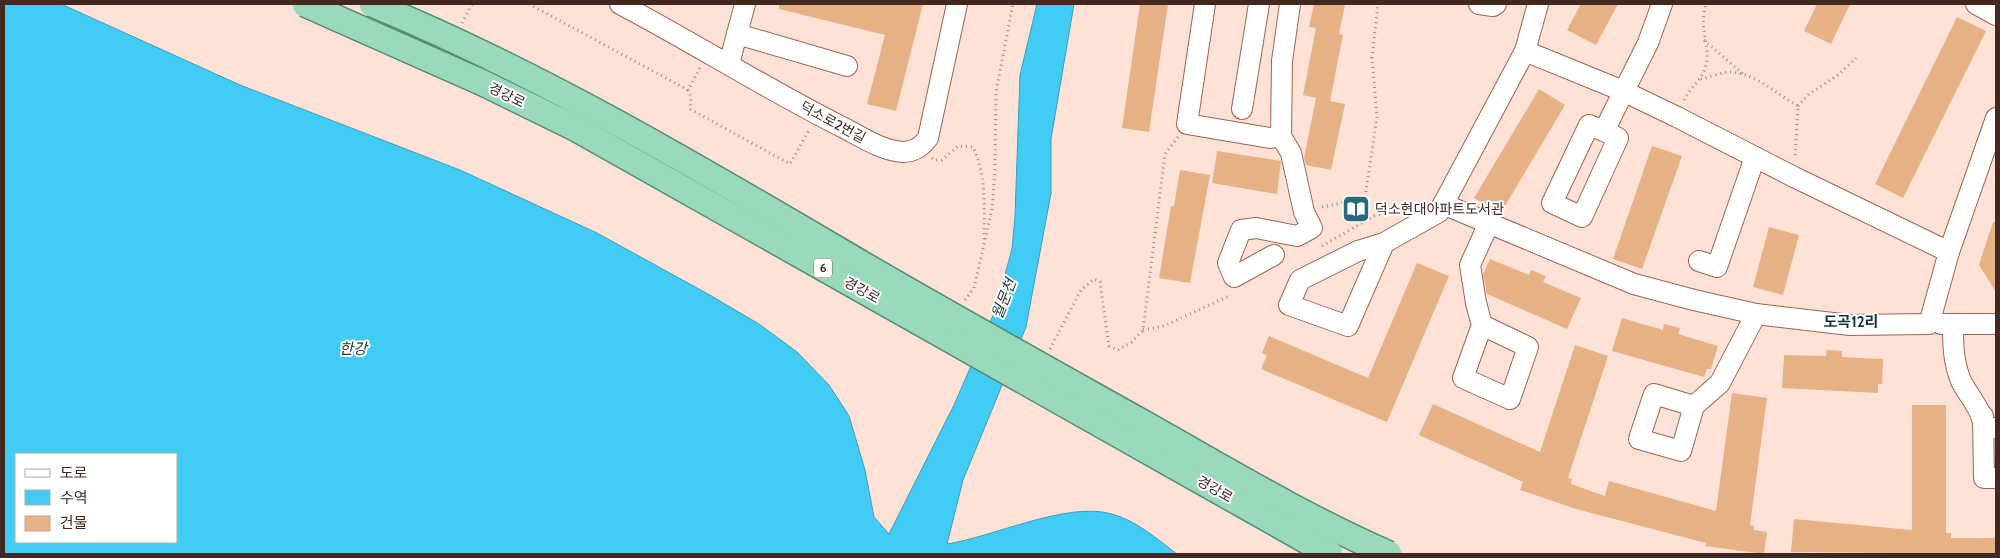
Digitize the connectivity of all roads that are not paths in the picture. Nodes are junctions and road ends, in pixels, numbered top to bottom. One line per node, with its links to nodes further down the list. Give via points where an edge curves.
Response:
1 (305, 4): 39 (main road, 경강로 / 6, bridge, via 577,129)
2 (372, 4): 40 (main road, 경강로 / 6, bridge, via 435,30 569,97 710,174 912,293 1266,492)
3 (620, 4): 17 (street, 덕소로2번길)
4 (745, 4): 15 (street)
5 (957, 4): 17 (street, 덕소로2번길, via 928,138 920,148 904,152 879,145)
6 (1205, 4): 23 (street, via 1187,124 1270,138)
7 (1259, 4): 20 (street)
8 (1290, 4): 23 (street, via 1282,61)
9 (1479, 4): 10 (street)
10 (1496, 4)
11 (1538, 4): 16 (street)
12 (1662, 4): 19 (street, via 1648,43)
13 (1976, 4): 14 (street)
14 (1996, 15)
15 (737, 34): 17 (street); 18 (street)
16 (1525, 51): 19 (street); 25 (street)
17 (730, 64)
18 (847, 66)
19 (1622, 91): 22 (street); 24 (street)
20 (1242, 109)
21 (1996, 118): 28 (street)
22 (1604, 131)
23 (1281, 136): 29 (street, via 1290,153 1304,212 1312,228 1297,236 1256,228 1240,230 1228,263 1234,277)
24 (1755, 157): 28 (street); 30 (street, via 1717,266)
25 (1443, 204): 26 (street); 27 (street, via 1439,212)
26 (1489, 223): 31 (street, via 1634,284); 32 (street, via 1470,264)
27 (1384, 243): 27 (street, via 1358,251 1300,280 1289,305 1348,326)
28 (1949, 252): 33 (street)
29 (1274, 255)
30 (1700, 261)
31 (1756, 314): 33 (street, via 1850,326); 36 (street, via 1720,383)
32 (1482, 324)
33 (1929, 324): 34 (street)
34 (1953, 324): 35 (street); 37 (street, via 1953,357 1971,400)
35 (1996, 324)
36 (1694, 406)
37 (1990, 422): 38 (street, via 1984,478)
38 (1996, 478)
39 (1330, 554)
40 (1389, 554)

